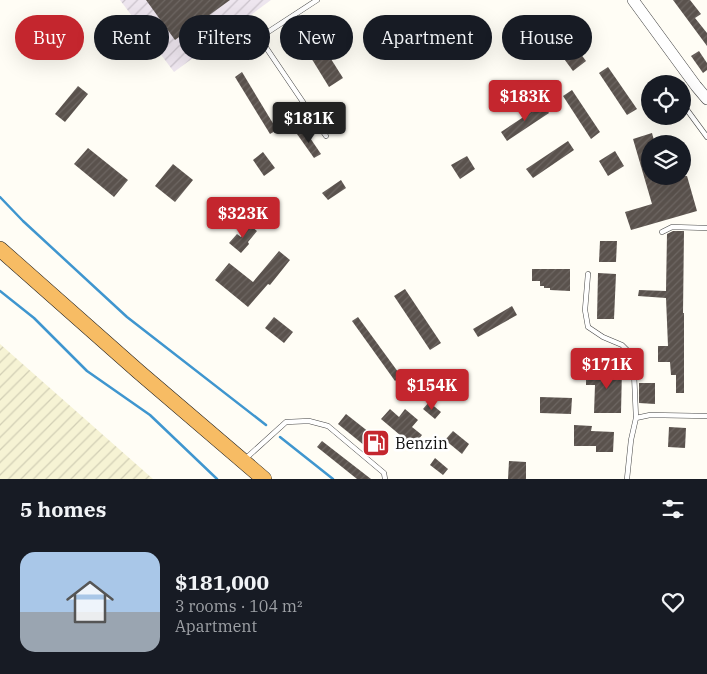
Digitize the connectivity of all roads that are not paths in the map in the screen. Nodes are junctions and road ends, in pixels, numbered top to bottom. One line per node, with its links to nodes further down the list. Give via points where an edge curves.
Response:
1 (317, 0): 5 (lane, via 262,38 264,46)
2 (633, 0): 3 (street)
3 (707, 99)
4 (691, 115): 6 (lane)
5 (326, 136)
6 (707, 137)
7 (707, 228): 8 (lane, via 672,227)
8 (662, 232)
9 (0, 249): 13 (highway)
10 (588, 274): 12 (lane, via 585,310 588,327 622,345 635,358)
11 (707, 416): 12 (lane, via 650,414)
12 (636, 418): 16 (lane)
13 (243, 461): 14 (highway); 15 (lane, via 286,422 309,421 328,426 384,473)
14 (264, 479)
15 (385, 479)
16 (627, 479)

